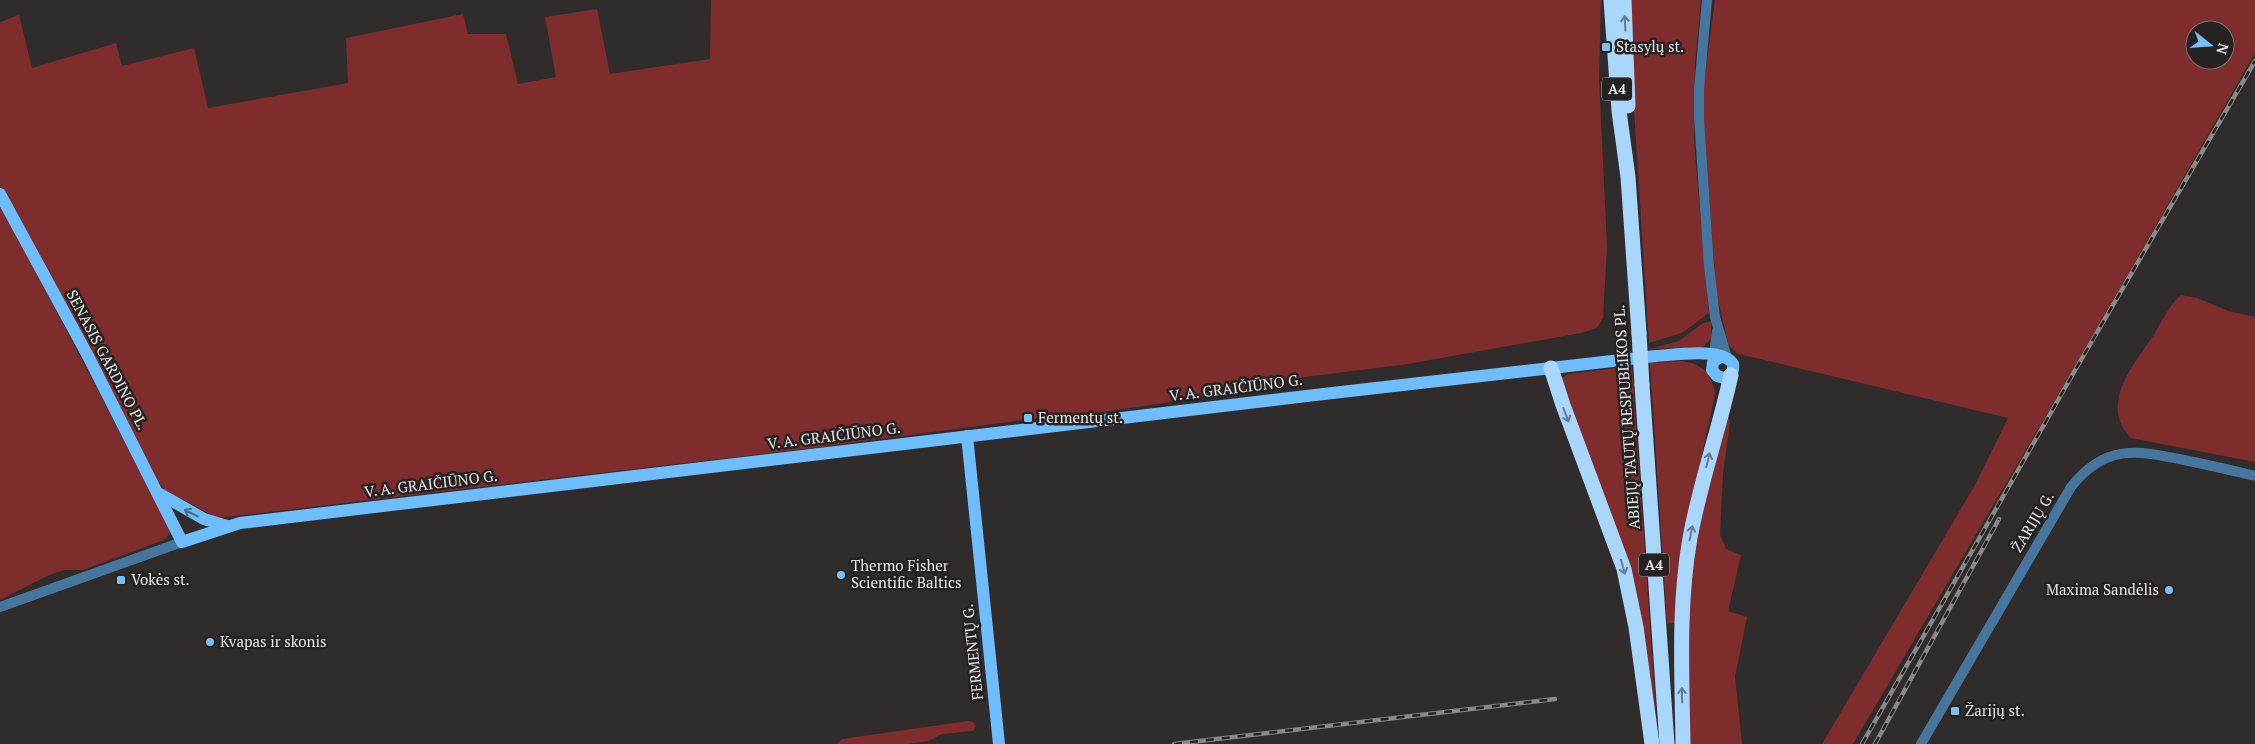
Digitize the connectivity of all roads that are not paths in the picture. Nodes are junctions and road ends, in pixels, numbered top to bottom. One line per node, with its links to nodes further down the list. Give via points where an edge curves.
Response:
1 (1611, 0): 4 (highway, ABIEJŲ TAUTŲ RESPUBLIKOS PL. / A4, via 1619,111)
2 (1624, 0): 4 (highway, ABIEJŲ TAUTŲ RESPUBLIKOS PL. / A4, one-way to 2, via 1631,143)
3 (1707, 0): 6 (street, via 1699,118 1709,266 1717,331 1725,347)
4 (1628, 177): 17 (highway, ABIEJŲ TAUTŲ RESPUBLIKOS PL. / A4, bridge)
5 (0, 194): 11 (main road, SENASIS GARDINO PL.)
6 (1717, 360): 7 (main road, V. A. GRAIČIŪNO G., via 1684,355); 8 (main road, via 1733,364); 8 (main road, V. A. GRAIČIŪNO G., via 1720,378)
7 (1552, 368): 9 (main road, V. A. GRAIČIŪNO G.); 16 (highway, one-way to 16, via 1624,569 1636,627)
8 (1731, 375): 18 (highway, one-way to 8, via 1681,633 1687,557 1696,507)
9 (967, 436): 12 (main road, V. A. GRAIČIŪNO G.); 15 (main road, FERMENTŲ G.)
10 (2255, 476): 19 (street, ŽARIJŲ G., via 2141,452 2120,453 2090,466 2071,487)
11 (158, 493): 12 (main road, one-way to 11, via 204,519); 13 (main road, SENASIS GARDINO PL.)
12 (227, 526): 13 (main road, V. A. GRAIČIŪNO G.)
13 (182, 542): 14 (street, V. A. GRAIČIŪNO G.)
14 (0, 607)
15 (999, 744)
16 (1652, 744)
17 (1667, 744)
18 (1683, 744)
19 (1922, 744)

